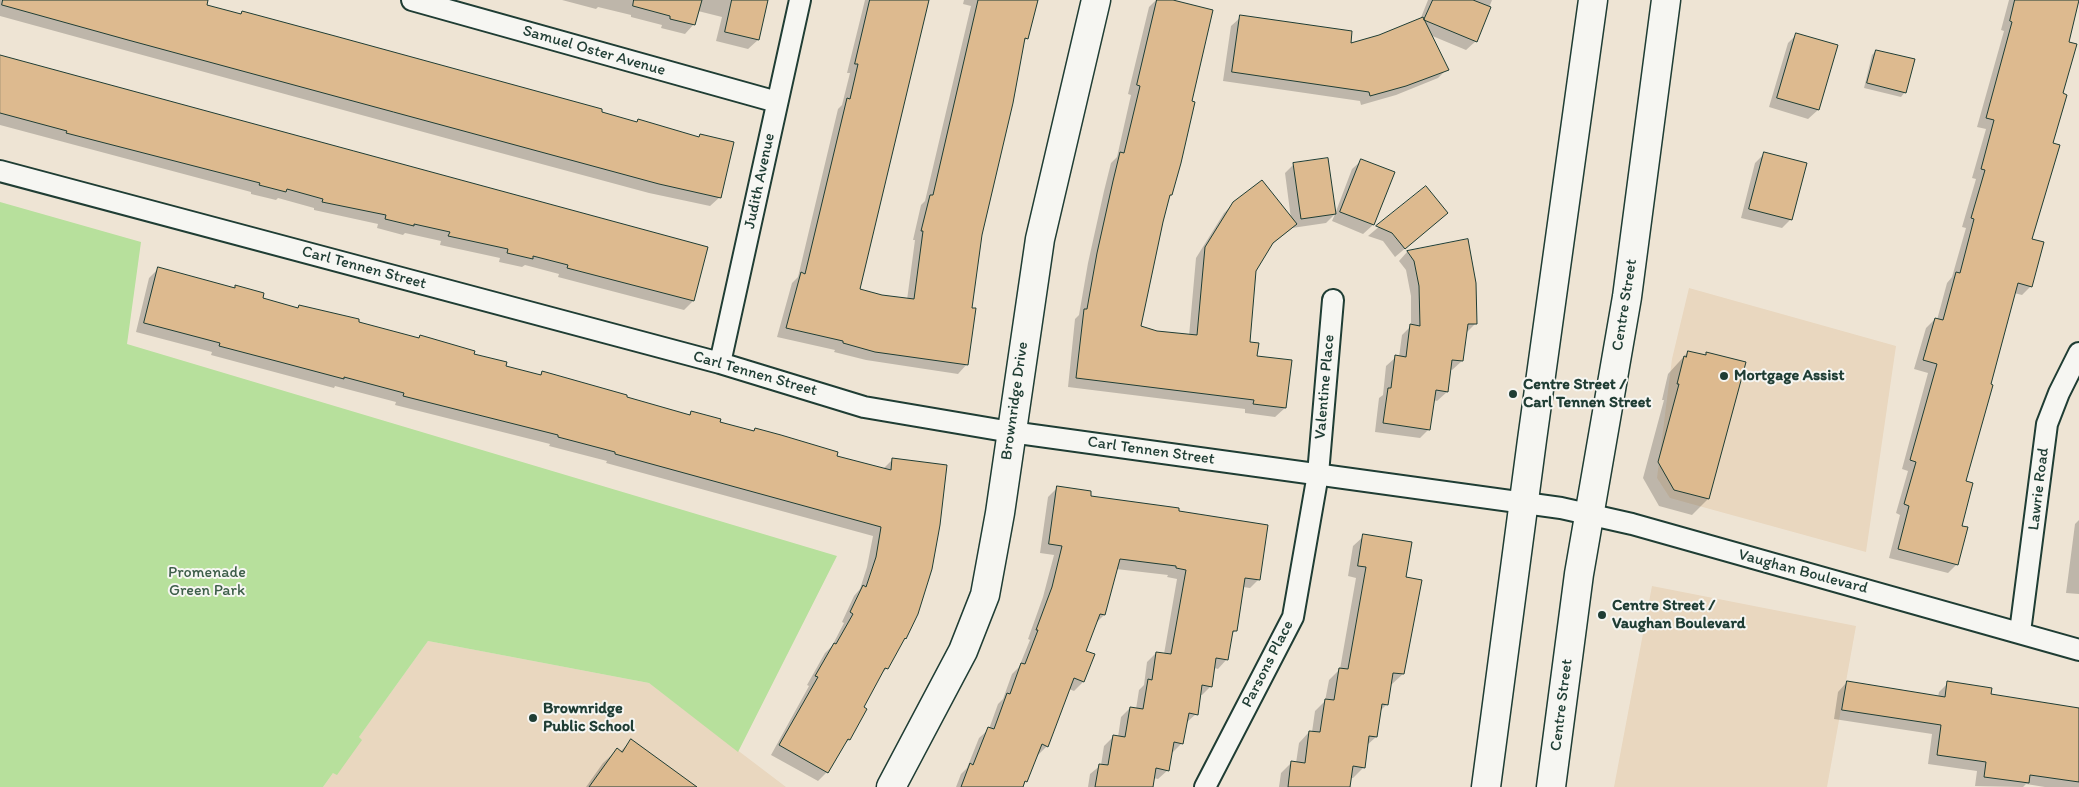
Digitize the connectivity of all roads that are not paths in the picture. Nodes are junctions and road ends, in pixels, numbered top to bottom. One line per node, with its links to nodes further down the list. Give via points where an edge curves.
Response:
1 (412, 0): 6 (street, Samuel Oster Avenue)
2 (800, 0): 6 (street, Judith Avenue)
3 (1096, 0): 11 (main road, Brownridge Drive, via 1040,239)
4 (1593, 0): 13 (main road)
5 (1666, 0): 14 (main road, Centre Street, via 1627,297)
6 (777, 102): 10 (street, Judith Avenue)
7 (0, 171): 10 (street, Carl Tennen Street)
8 (1332, 300): 12 (street, Valentine Place)
9 (2079, 353): 15 (street, Lawrie Road, via 2048,424)
10 (720, 363): 11 (street, Carl Tennen Street, via 864,407)
11 (1011, 432): 12 (street, Carl Tennen Street); 17 (main road, Brownridge Drive, via 985,595 963,650)
12 (1318, 474): 13 (street, Carl Tennen Street); 18 (street, Parsons Place, via 1293,617)
13 (1524, 503): 14 (street, Vaughan Boulevard); 19 (main road)
14 (1591, 514): 15 (street, Vaughan Boulevard); 20 (main road, Centre Street, via 1579,574)
15 (2020, 632): 16 (street, Vaughan Boulevard)
16 (2079, 650)
17 (891, 787)
18 (1205, 787)
19 (1486, 787)
20 (1551, 787)

